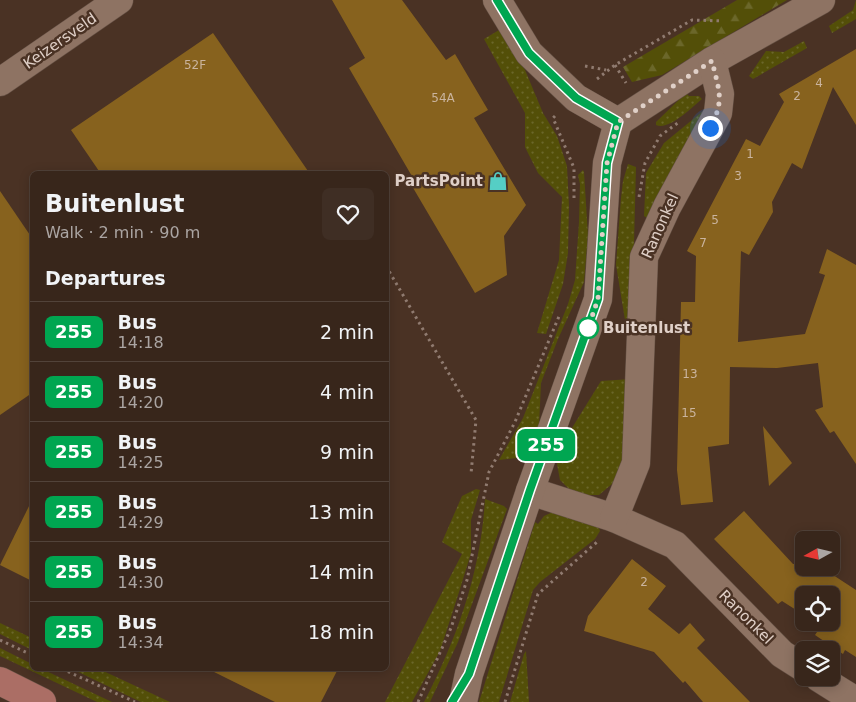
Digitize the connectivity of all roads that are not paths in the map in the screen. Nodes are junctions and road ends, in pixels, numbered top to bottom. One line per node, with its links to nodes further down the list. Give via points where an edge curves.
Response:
1 (119, 0): 5 (street, Keizersveld)
2 (497, 0): 6 (street, via 529,53 576,98)
3 (820, 0): 4 (street)
4 (712, 61): 6 (street); 8 (street, Ranonkel, via 720,94 718,113 667,206 644,257 636,462)
5 (0, 82)
6 (618, 122): 7 (street, via 607,163 598,299)
7 (530, 490): 8 (street, Ranonkel); 10 (street)
8 (614, 518): 9 (street, Ranonkel, via 675,545 782,654)
9 (795, 662)
10 (469, 674): 15 (street); 16 (street)
11 (0, 681): 14 (main road)
12 (832, 686): 13 (street)
13 (856, 699)
14 (42, 702)
15 (452, 702)
16 (463, 702)

